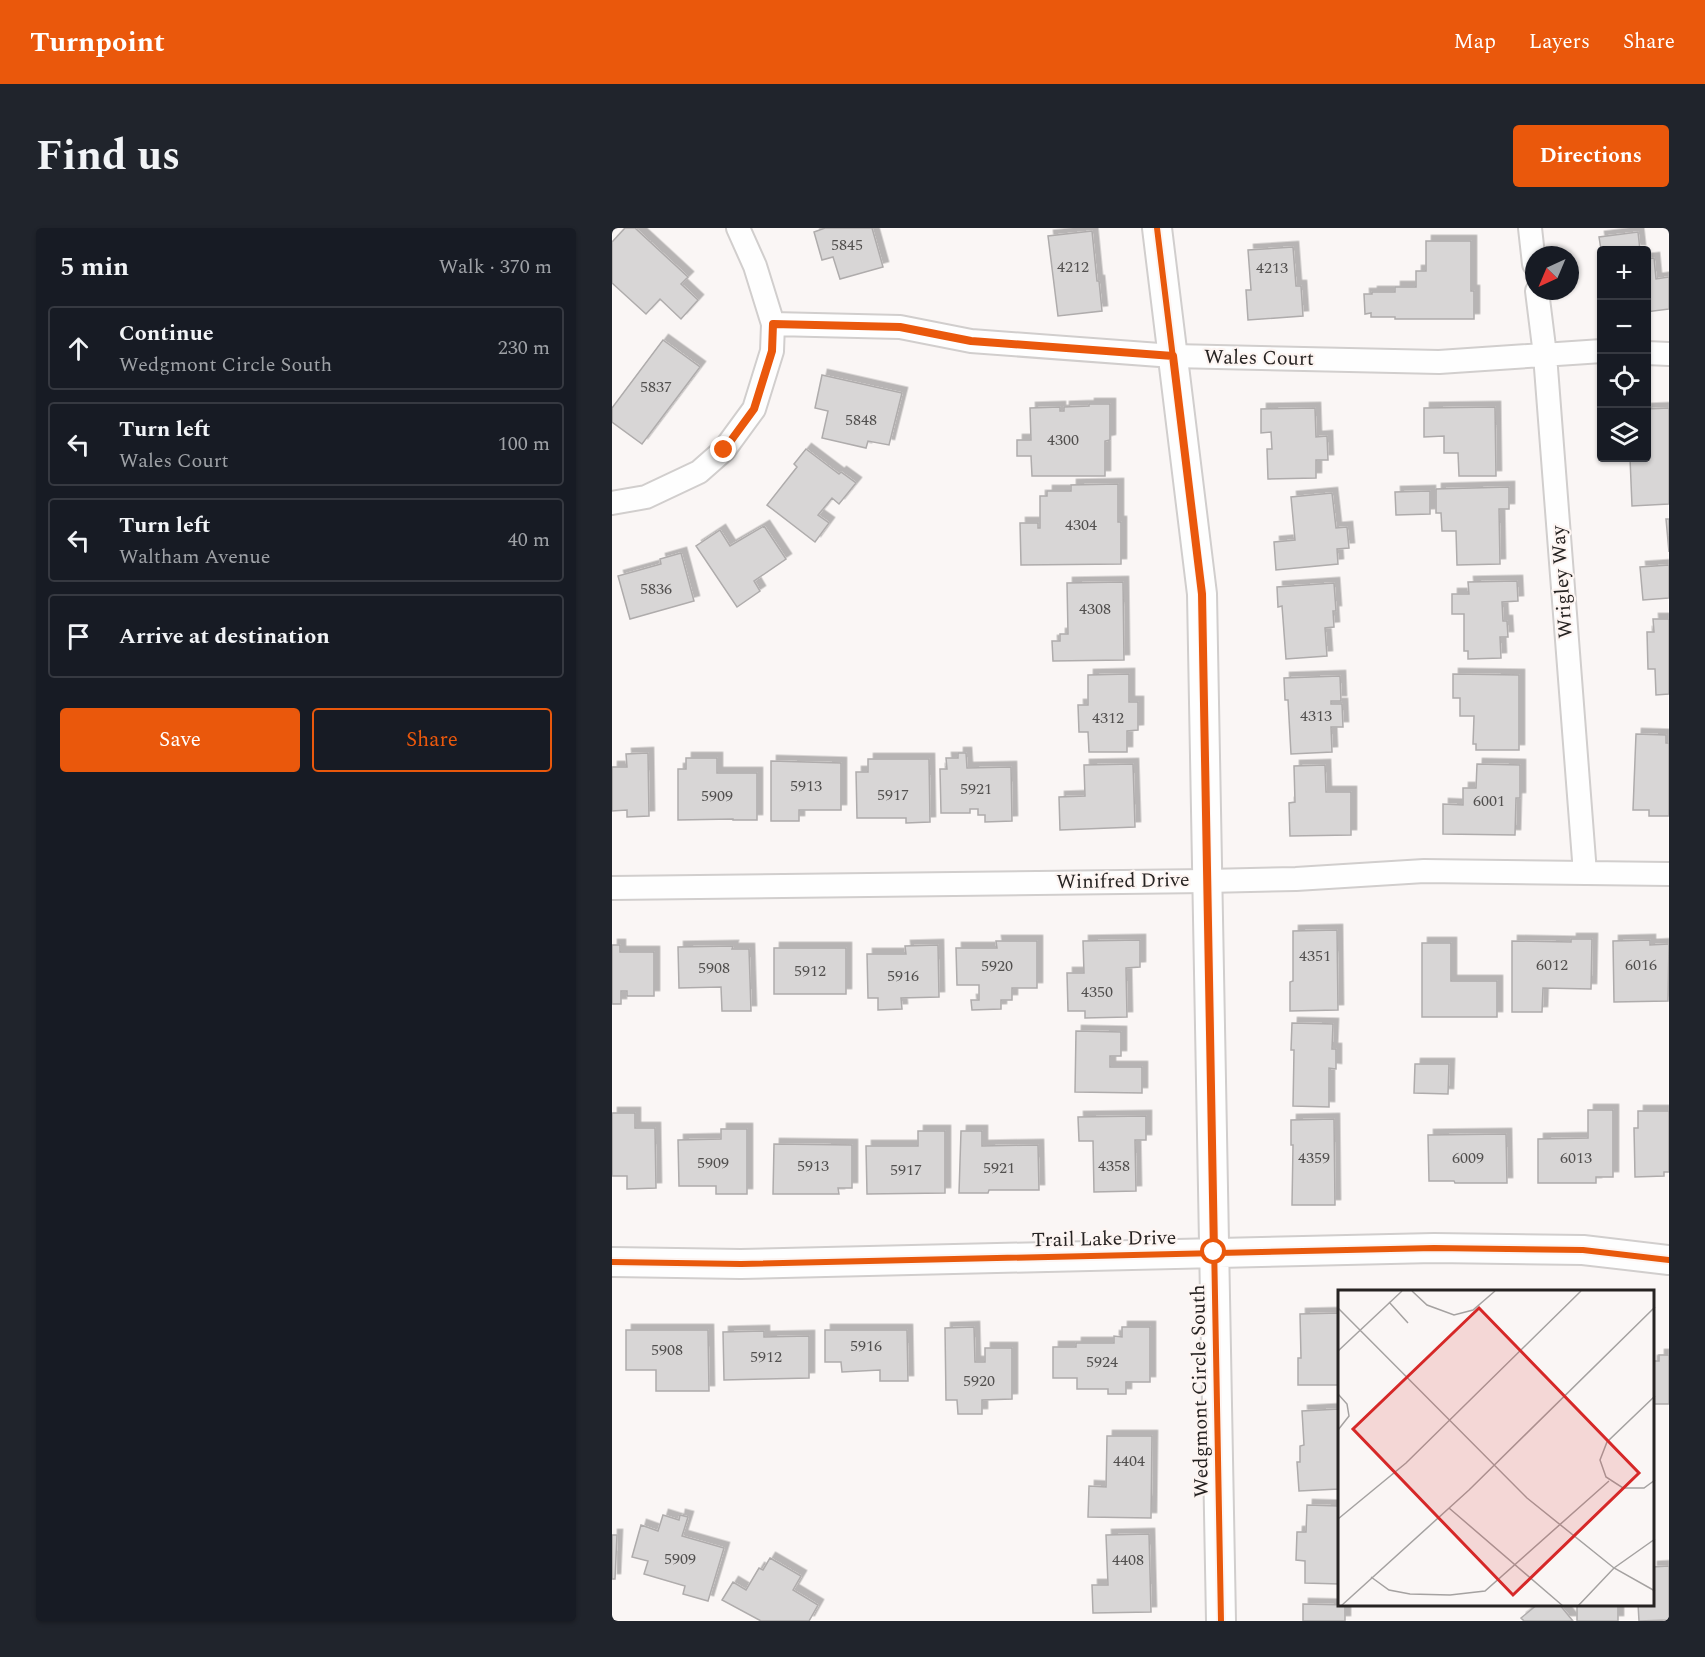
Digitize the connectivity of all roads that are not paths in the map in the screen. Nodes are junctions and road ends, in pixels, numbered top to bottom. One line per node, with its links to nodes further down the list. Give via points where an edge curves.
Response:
1 (738, 228): 6 (street)
2 (1157, 228): 11 (street, Wedgmont Circle South)
3 (1530, 228): 4 (street)
4 (1532, 246)
5 (1538, 300): 10 (street, Wrigley Way)
6 (773, 324): 11 (street, Wales Court, via 900,327 971,341); 12 (street, via 772,351 754,409 724,450 699,472 646,497)
7 (1597, 351): 10 (street, Wales Court)
8 (1651, 353): 9 (street)
9 (1669, 354)
10 (1545, 355): 11 (street, Wales Court, via 1440,362); 13 (street, Wrigley Way)
11 (1173, 356): 15 (street, Wedgmont Circle South, via 1202,594)
12 (612, 503)
13 (1585, 873): 14 (street, Winifred Drive); 15 (street, Winifred Drive, via 1424,871)
14 (1669, 874)
15 (1207, 880): 16 (street, Winifred Drive); 17 (street, Wedgmont Circle South)
16 (612, 888)
17 (1214, 1252): 18 (street, Trail Lake Drive, via 1548,1249); 19 (street, Trail Lake Drive, via 741,1264); 20 (street, Wedgmont Circle South)
18 (1669, 1260)
19 (612, 1262)
20 (1221, 1621)

